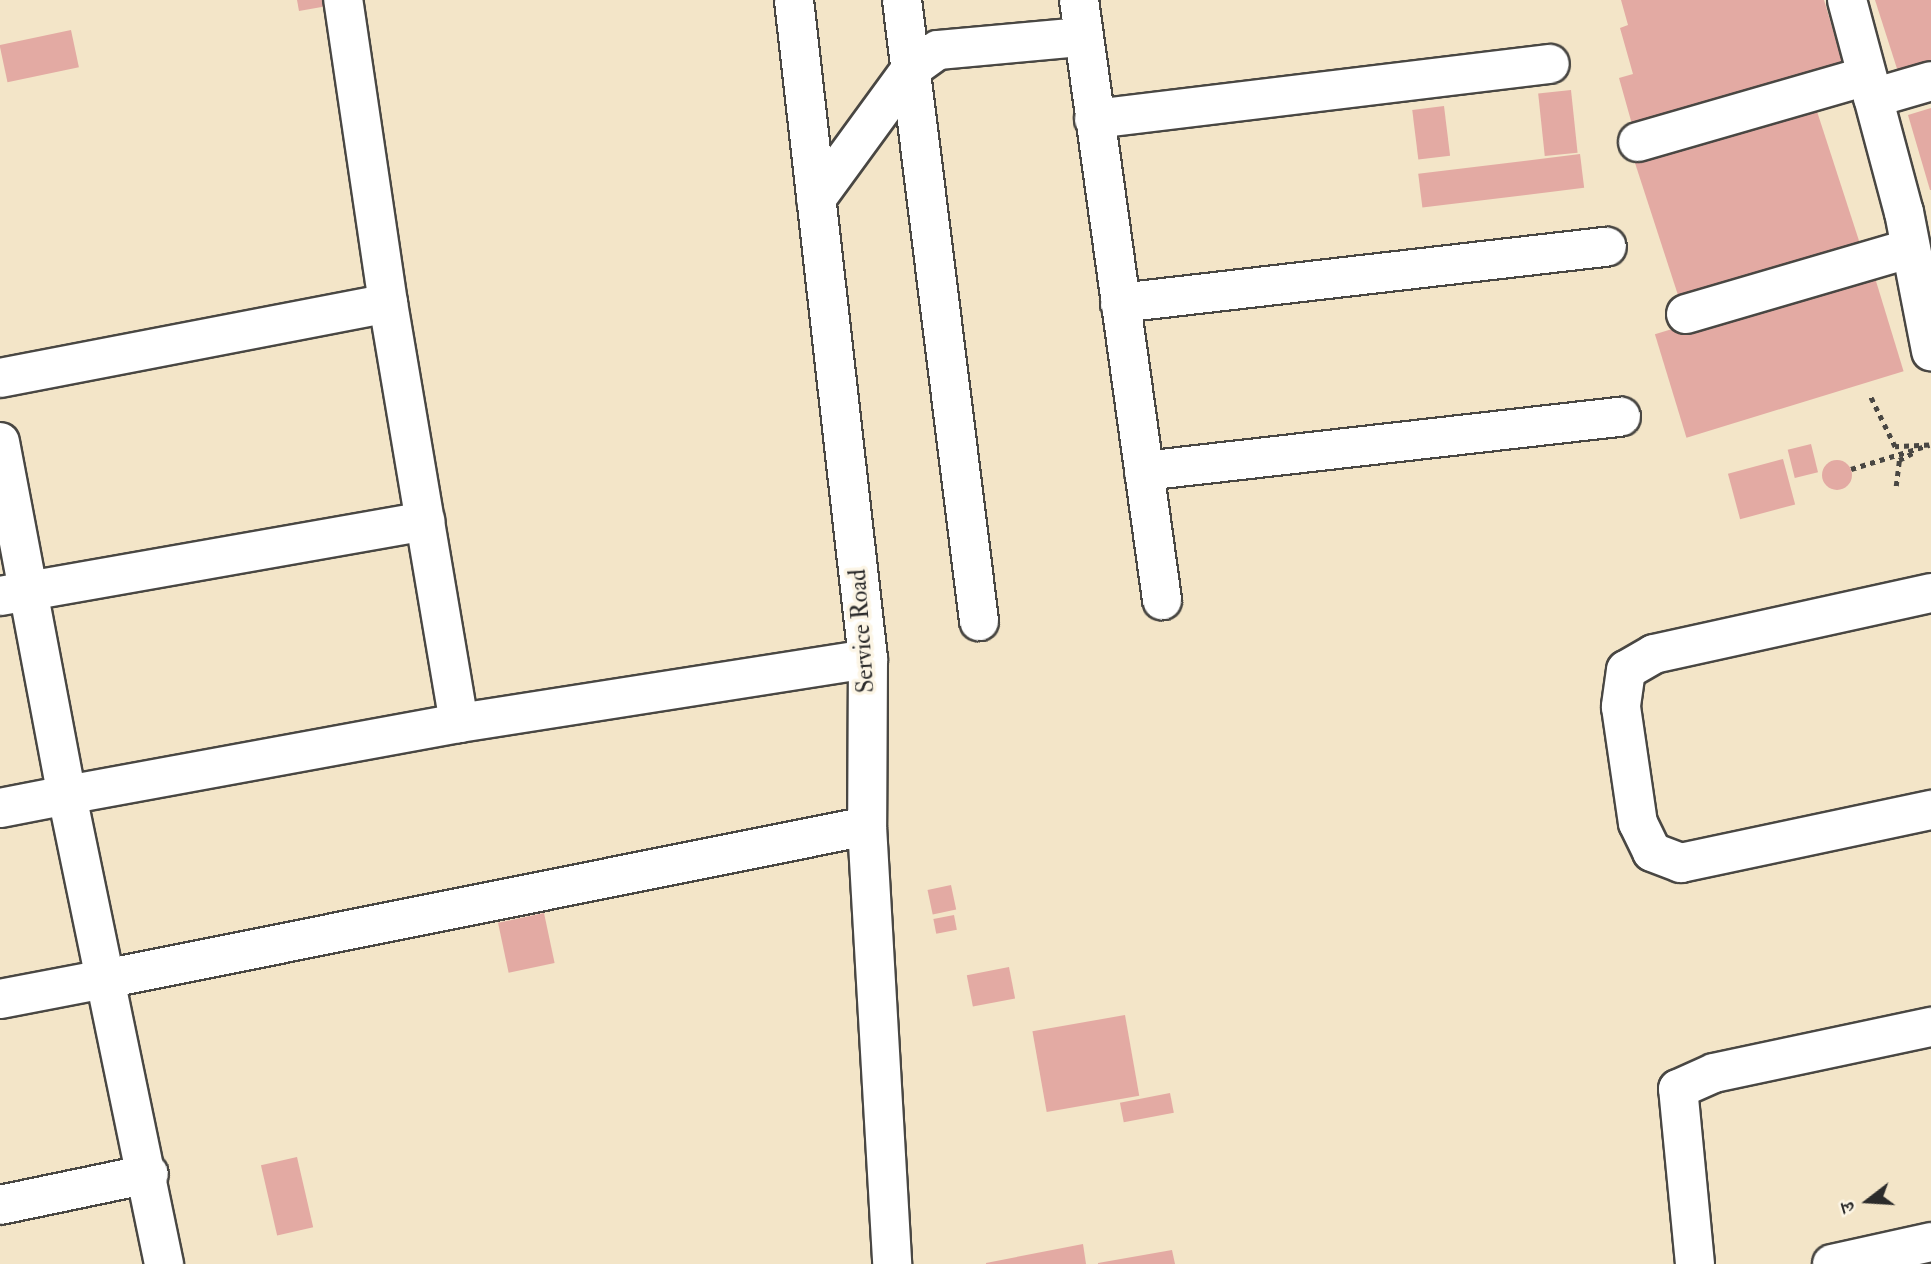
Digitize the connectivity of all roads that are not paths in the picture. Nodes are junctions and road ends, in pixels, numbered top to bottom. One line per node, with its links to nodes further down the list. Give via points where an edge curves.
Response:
1 (343, 0): 15 (street)
2 (794, 0): 12 (street, Service Road)
3 (902, 0): 7 (street)
4 (1847, 0): 9 (street)
5 (1081, 18): 7 (street, via 938,50); 10 (street)
6 (1550, 64): 10 (street)
7 (910, 70): 12 (street); 27 (street)
8 (1931, 81): 9 (street)
9 (1870, 87): 11 (street); 13 (street)
10 (1094, 119): 16 (street)
11 (1638, 142)
12 (816, 199): 28 (street, Service Road)
13 (1916, 222): 17 (street); 18 (street)
14 (1607, 247): 16 (street)
15 (388, 303): 19 (street); 23 (street)
16 (1121, 303): 22 (street)
17 (1686, 314)
18 (1931, 351)
19 (0, 378)
20 (1621, 417): 22 (street)
21 (0, 442): 25 (street)
22 (1144, 471): 26 (street)
23 (425, 521): 25 (street); 29 (street)
24 (1931, 593): 32 (street, via 1654,654 1626,670 1621,708 1638,823 1652,852 1681,863)
25 (13, 594): 30 (street)
26 (1162, 600)
27 (979, 621)
28 (868, 659): 29 (street); 33 (street, Service Road)
29 (459, 723): 30 (street)
30 (67, 795): 31 (street); 34 (street)
31 (0, 808)
32 (1931, 810)
33 (867, 825): 34 (street); 41 (street, Service Road)
34 (105, 979): 35 (street); 37 (street)
35 (0, 999)
36 (1931, 1027): 42 (street, via 1714,1073 1678,1089)
37 (149, 1174): 38 (street); 40 (street)
38 (0, 1205)
39 (1931, 1242): 43 (street)
40 (164, 1264)
41 (892, 1264)
42 (1695, 1264)
43 (1832, 1264)

